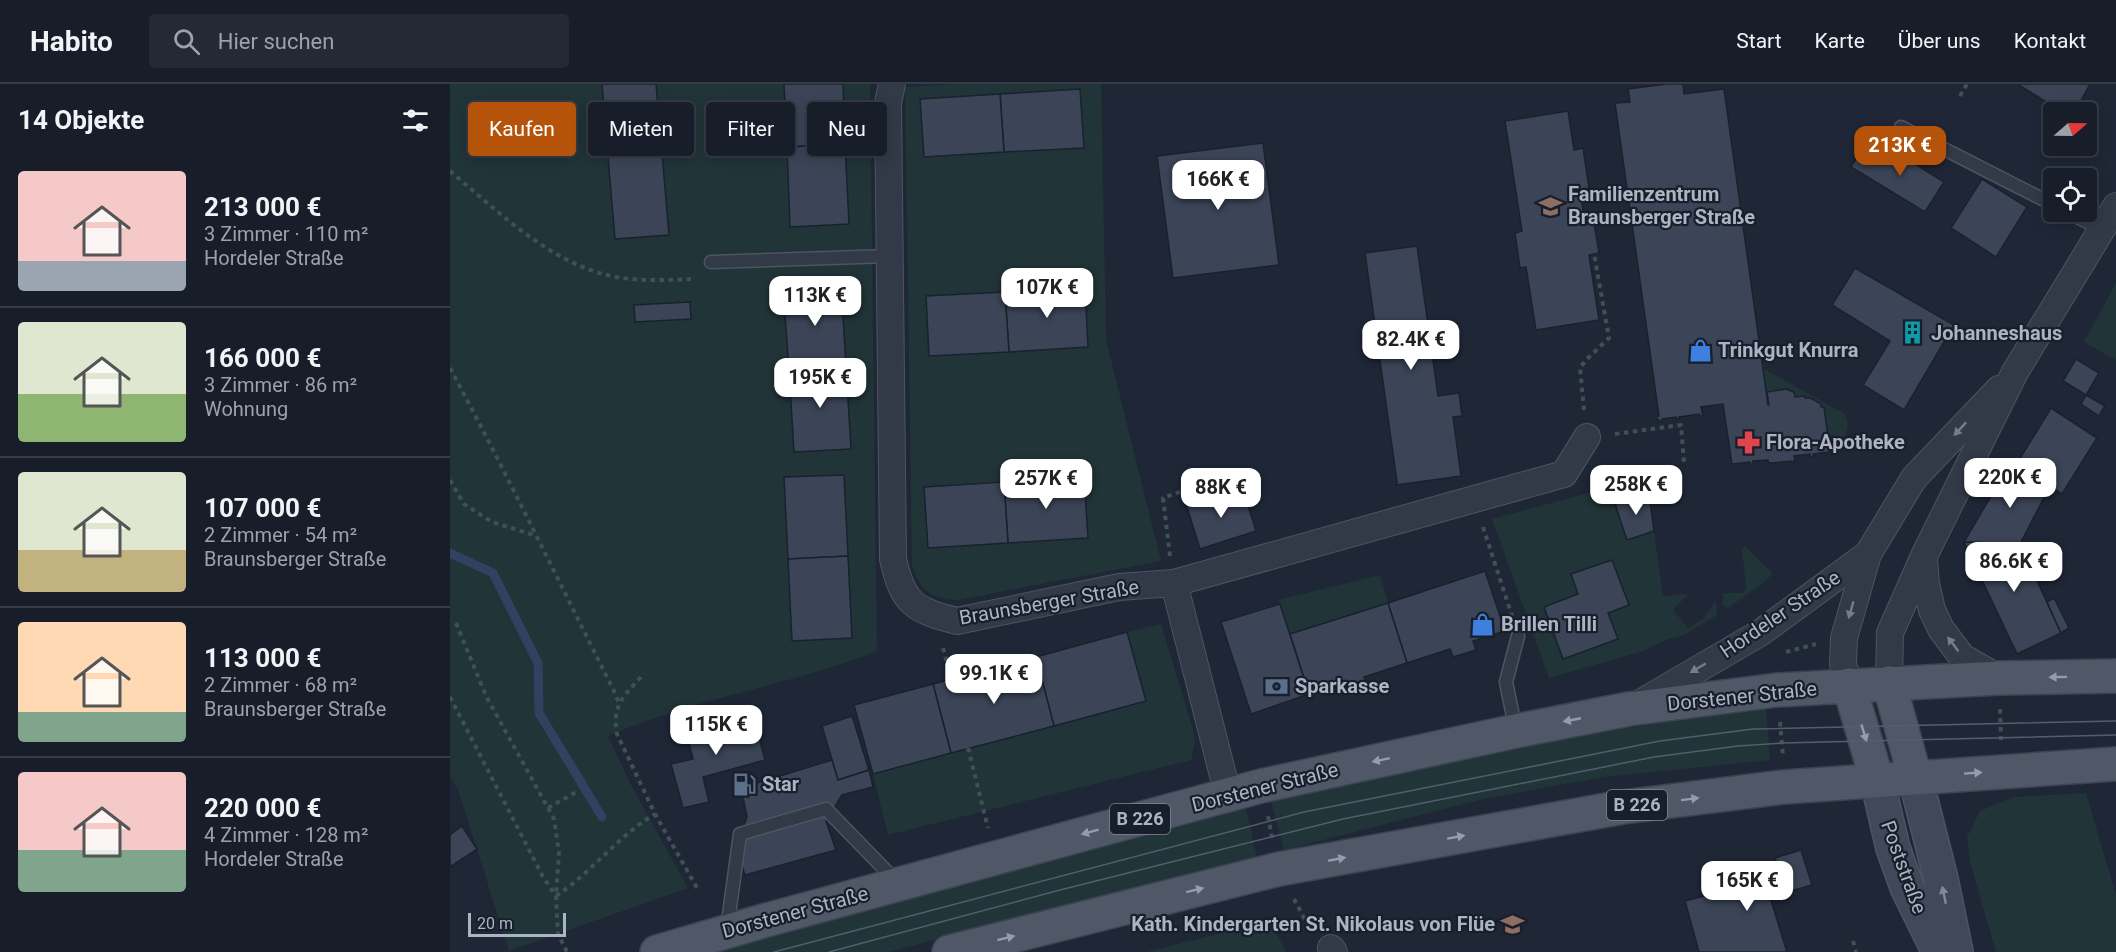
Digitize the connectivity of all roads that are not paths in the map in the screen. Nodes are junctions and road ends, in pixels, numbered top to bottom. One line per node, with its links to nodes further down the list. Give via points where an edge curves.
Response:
1 (892, 84): 7 (street, Braunsberger Straße, via 888,103)
2 (1901, 127): 3 (lane)
3 (2043, 199)
4 (2116, 206): 6 (street, Hordeler Straße)
5 (2088, 222): 6 (lane)
6 (2102, 229): 9 (street, Hordeler Straße)
7 (889, 256): 8 (lane); 13 (street, Braunsberger Straße, via 893,559 898,583 912,604 957,621 1119,587)
8 (711, 262)
9 (2015, 372): 11 (street, Hordeler Straße, one-way to 11, via 1914,478); 12 (street, Hordeler Straße)
10 (1587, 437): 13 (street, Braunsberger Straße, via 1564,474)
11 (1868, 554): 18 (street, Hordeler Straße, one-way to 18, via 1844,638 1843,664); 19 (street, Hordeler Straße, one-way to 19, via 1760,633)
12 (1924, 556): 16 (street, one-way to 12, via 1962,657 1941,628 1932,610); 17 (street, Hordeler Straße, via 1890,633)
13 (1174, 583): 24 (street)
14 (1518, 636): 20 (lane, via 1506,682)
15 (2116, 676): 16 (main road, Dorstener Straße / B 226, one-way to 16)
16 (1999, 678): 17 (main road, Dorstener Straße / B 226)
17 (1889, 683): 18 (main road, Dorstener Straße / B 226); 22 (main road)
18 (1850, 685): 19 (main road, Dorstener Straße / B 226); 23 (main road, one-way to 23)
19 (1629, 709): 20 (main road, Dorstener Straße / B 226, one-way to 20)
20 (1516, 731): 24 (main road, Dorstener Straße / B 226, one-way to 24)
21 (2116, 764): 22 (main road, B 226, one-way to 21)
22 (1915, 777): 23 (main road, B 226); 30 (street, Poststraße, one-way to 22)
23 (1877, 780): 28 (main road, B 226, one-way to 23, via 1279,869 1623,807); 29 (street, Poststraße, via 1907,887)
24 (1228, 795): 25 (main road, Dorstener Straße / B 226, one-way to 25)
25 (899, 884): 26 (main road, Dorstener Straße / B 226); 26 (lane, via 826,809 740,834)
26 (727, 931): 27 (main road, Dorstener Straße / B 226)
27 (657, 952)
28 (949, 952)
29 (1939, 952)
30 (1956, 952)

